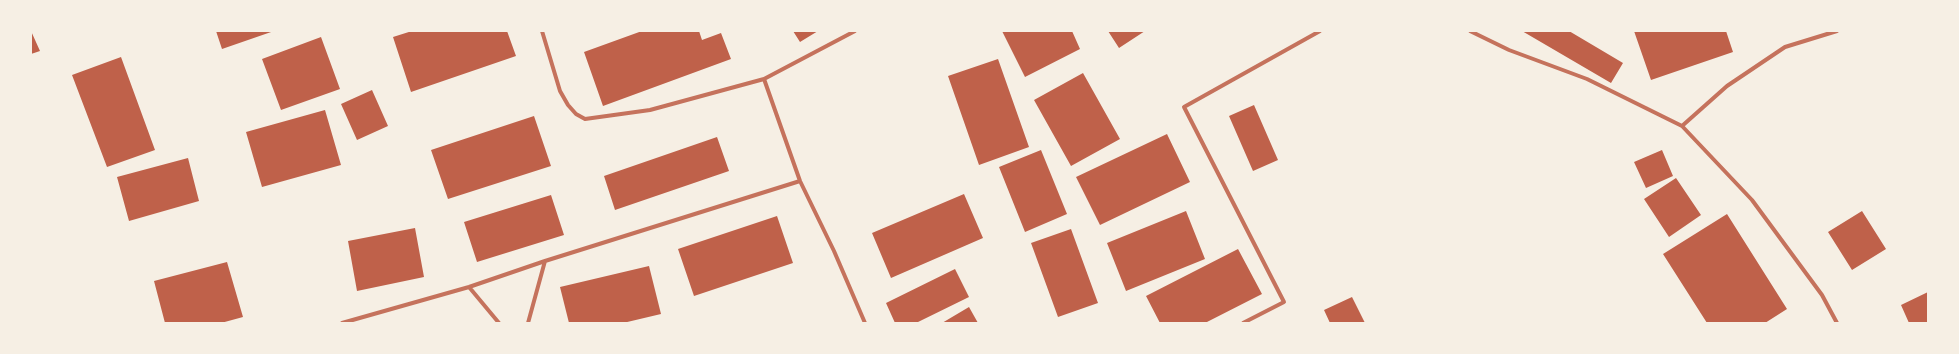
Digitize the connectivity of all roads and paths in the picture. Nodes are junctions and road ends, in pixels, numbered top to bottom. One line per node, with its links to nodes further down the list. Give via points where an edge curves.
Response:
1 (542, 31): 6 (street, via 560,91 576,114 585,119 650,110)
2 (855, 31): 6 (street)
3 (1320, 31): 15 (street, via 1184,106 1284,302)
4 (1470, 31): 7 (street, via 1509,50 1587,79)
5 (1837, 31): 7 (street, via 1786,47 1727,86)
6 (764, 78): 8 (street)
7 (1682, 126): 16 (street, via 1752,200 1822,295)
8 (800, 180): 9 (street); 14 (street)
9 (545, 261): 10 (street); 13 (street)
10 (469, 287): 11 (street); 12 (street)
11 (342, 323)
12 (499, 323)
13 (528, 323)
14 (865, 323)
15 (1243, 323)
16 (1837, 323)

